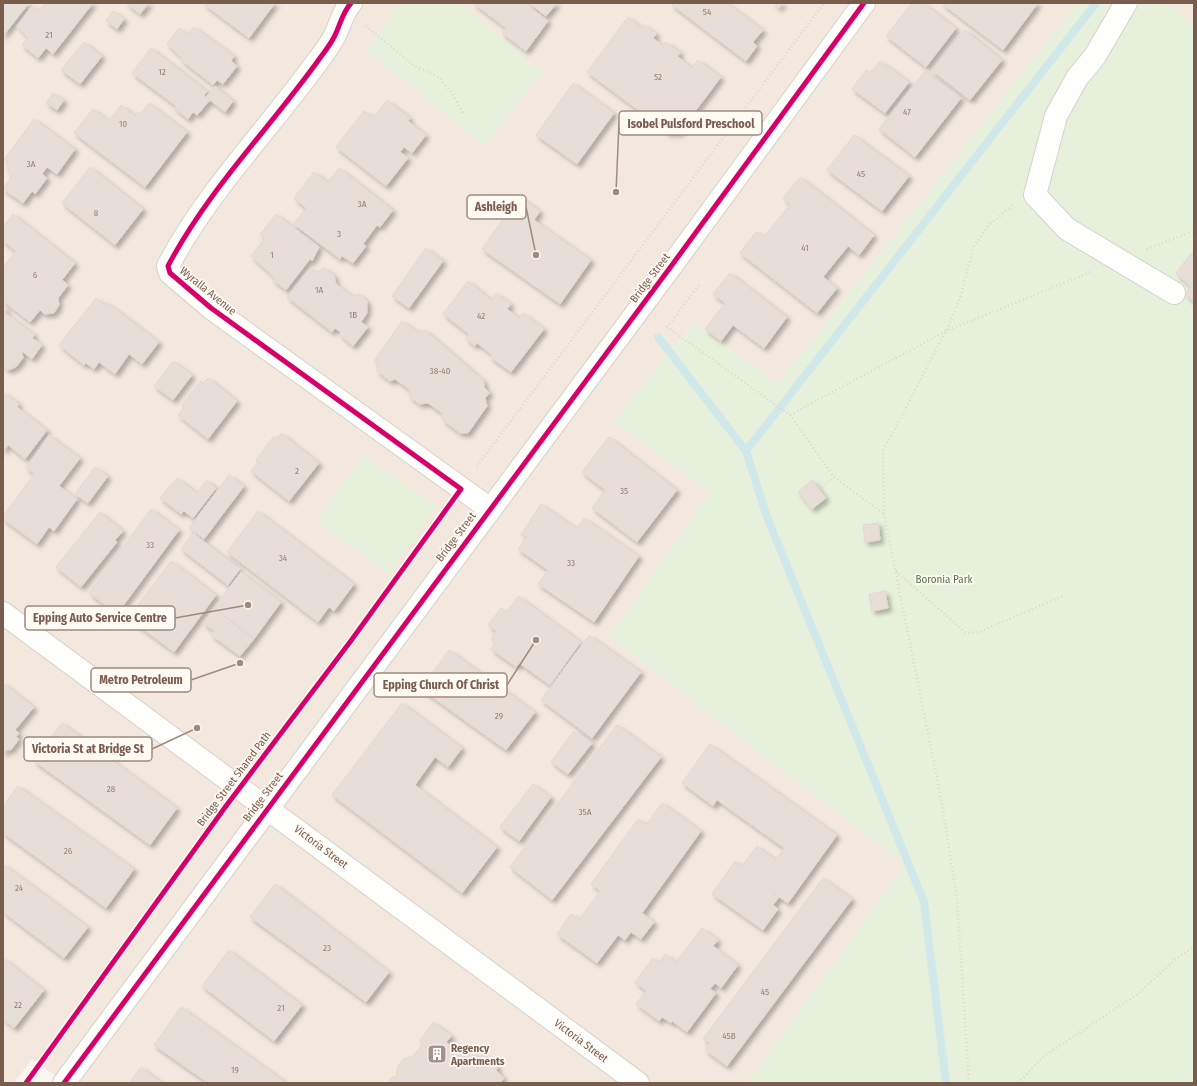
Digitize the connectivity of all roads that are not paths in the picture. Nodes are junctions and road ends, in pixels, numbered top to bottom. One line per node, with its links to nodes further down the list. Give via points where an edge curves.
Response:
1 (864, 3): 5 (street, Bridge Street)
2 (1126, 3): 4 (street, via 1095,56 1077,78 1056,116 1035,195 1067,229)
3 (348, 6): 5 (street, Wyralla Avenue, via 336,34 320,58 244,155 181,242 168,266 170,273 211,308)
4 (1174, 293)
5 (490, 509): 7 (street, Bridge Street)
6 (3, 612): 7 (street, Victoria Street)
7 (267, 808): 8 (street, Bridge Street); 9 (street, Victoria Street)
8 (64, 1083)
9 (638, 1083)

